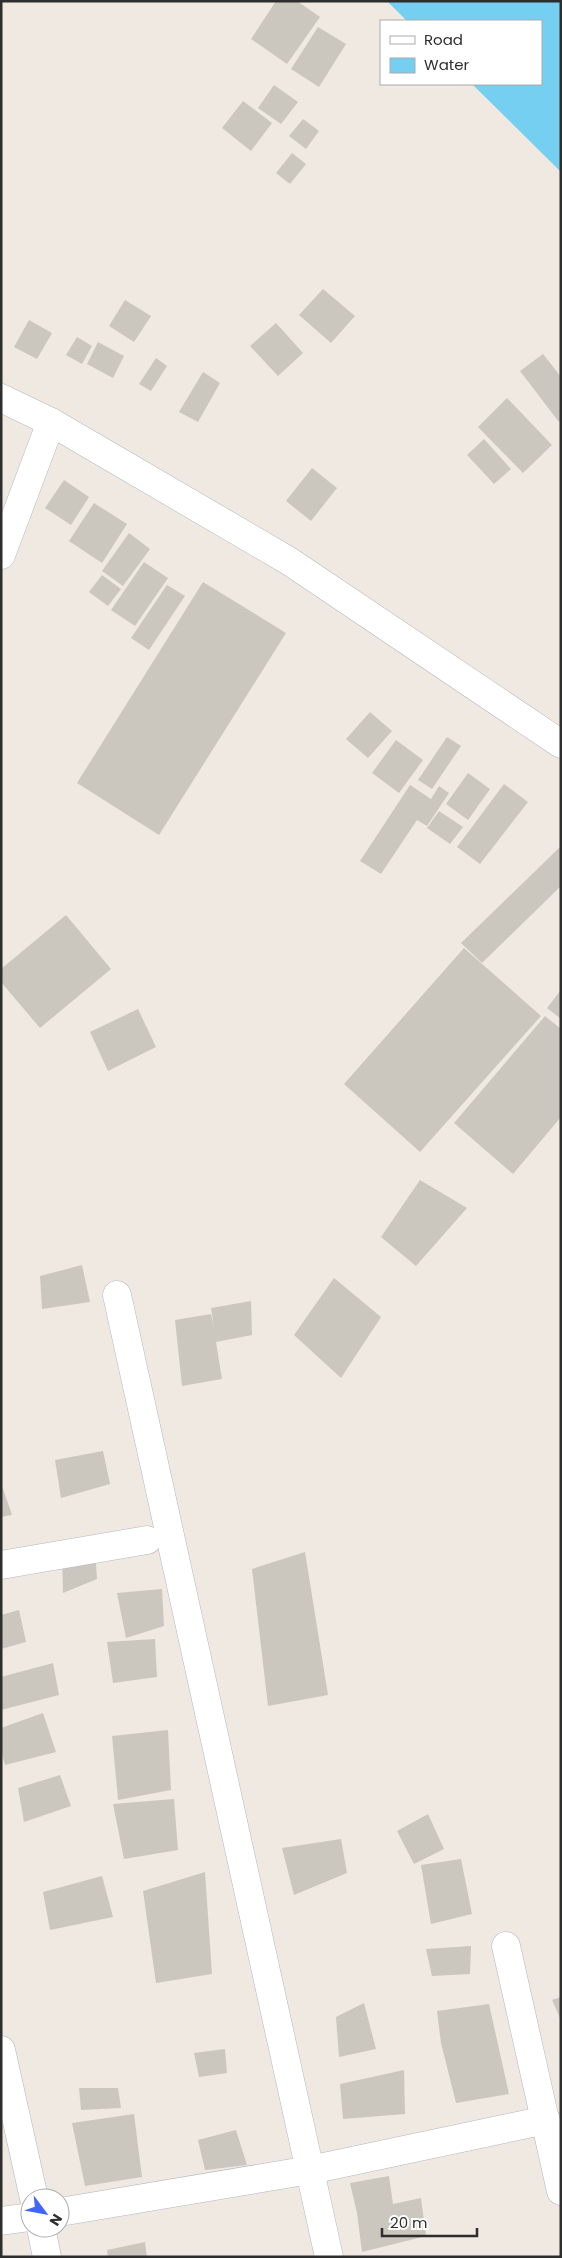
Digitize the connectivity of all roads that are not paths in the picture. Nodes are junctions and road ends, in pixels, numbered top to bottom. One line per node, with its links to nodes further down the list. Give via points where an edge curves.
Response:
1 (1, 398): 2 (street)
2 (51, 422): 3 (street); 4 (street, via 289,561)
3 (1, 555)
4 (561, 744)
5 (117, 1294): 11 (street)
6 (146, 1540): 7 (street)
7 (1, 1565)
8 (506, 1946): 10 (street)
9 (1, 2050): 12 (street)
10 (546, 2120): 11 (street); 13 (street)
11 (310, 2170): 14 (street); 19 (street)
12 (32, 2188)
13 (561, 2191)
14 (70, 2210)
15 (20, 2218): 16 (street)
16 (1, 2221)
17 (43, 2238): 18 (street)
18 (47, 2257)
19 (329, 2257)

